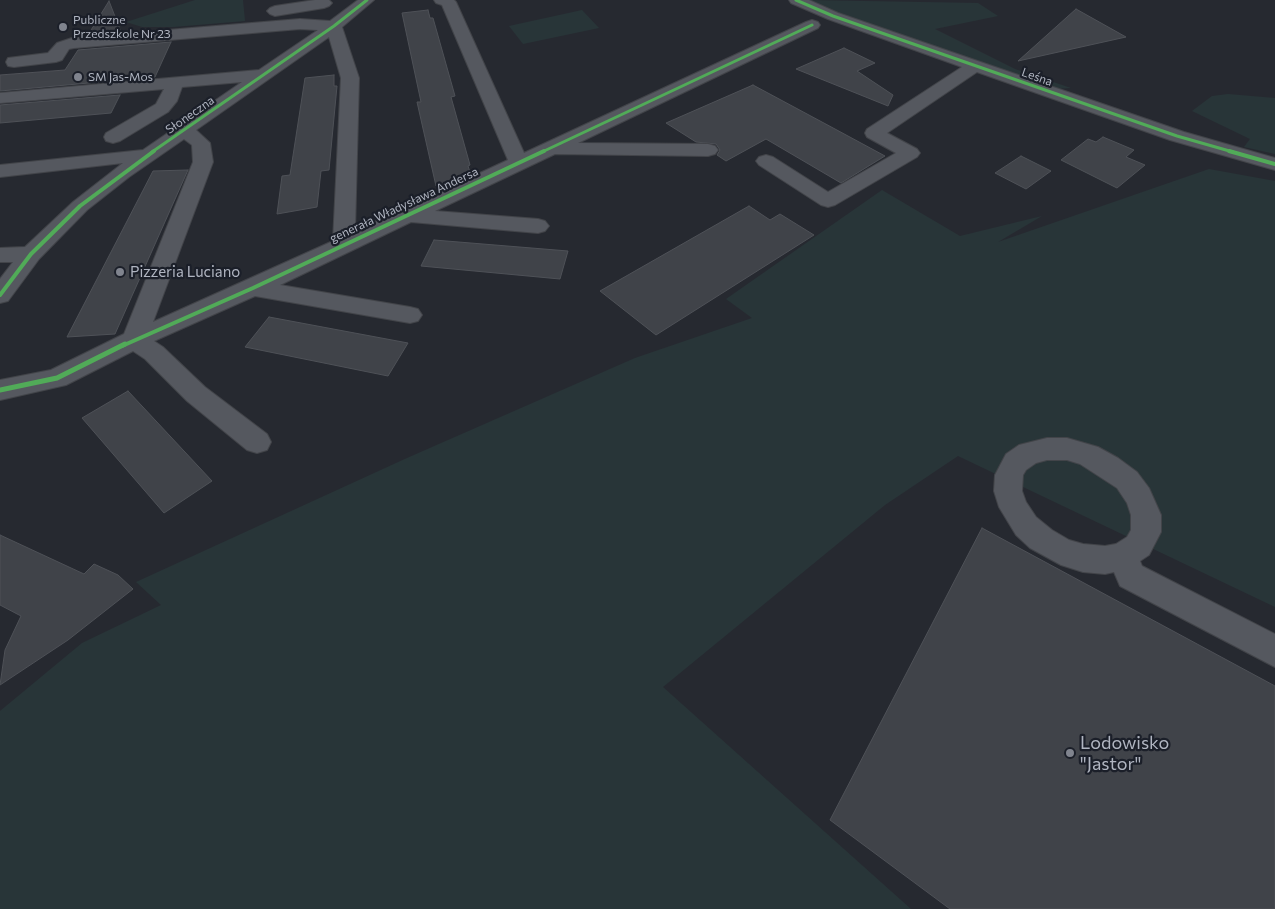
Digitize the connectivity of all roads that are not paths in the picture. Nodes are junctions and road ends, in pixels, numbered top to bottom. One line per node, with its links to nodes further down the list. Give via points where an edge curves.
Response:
1 (367, 0): 6 (street, Słoneczna)
2 (441, 0): 19 (street, via 448,2)
3 (796, 0): 9 (street, Leśna)
4 (324, 3): 7 (street, via 269,12 266,16)
5 (812, 25): 15 (street, generała Władysława Andersa)
6 (334, 26): 7 (street, via 300,24); 10 (street, Słoneczna); 24 (street, generała Władysława Andersa, via 350,78)
7 (268, 27): 8 (street, via 72,43 63,46 56,56 50,58)
8 (14, 62)
9 (975, 66): 18 (street, via 874,133 910,153 828,201); 20 (street, Leśna, via 1177,136)
10 (263, 75): 11 (street); 13 (street, Słoneczna)
11 (175, 82): 12 (street); 14 (street, via 162,108)
12 (0, 98)
13 (185, 130): 17 (street, Słoneczna); 30 (street, via 201,143 203,162)
14 (113, 137)
15 (548, 148): 16 (street, generała Władysława Andersa); 19 (street, generała Władysława Andersa)
16 (708, 150)
17 (150, 154): 21 (street); 25 (street, Słoneczna, via 80,206)
18 (766, 161)
19 (518, 162): 22 (street, generała Władysława Andersa)
20 (1275, 164)
21 (0, 171)
22 (407, 215): 23 (street, generała Władysława Andersa); 24 (street, generała Władysława Andersa)
23 (538, 226)
24 (344, 245): 27 (street, generała Władysława Andersa)
25 (31, 254): 26 (street); 28 (street, Słoneczna)
26 (0, 255)
27 (253, 288): 29 (street); 30 (street, generała Władysława Andersa)
28 (0, 295)
29 (410, 315)
30 (134, 340): 31 (street, generała Władysława Andersa, via 58,378); 32 (street, via 154,353 196,394)
31 (0, 390)
32 (257, 442)
33 (1123, 556): 33 (street, via 1105,560 1083,558 1061,551 1036,535 1013,507 1008,491 1009,475 1016,462 1029,453 1046,448 1067,449 1088,455 1126,480 1139,497 1146,515 1146,532 1138,546); 34 (street, via 1131,576)
34 (1275, 650)

